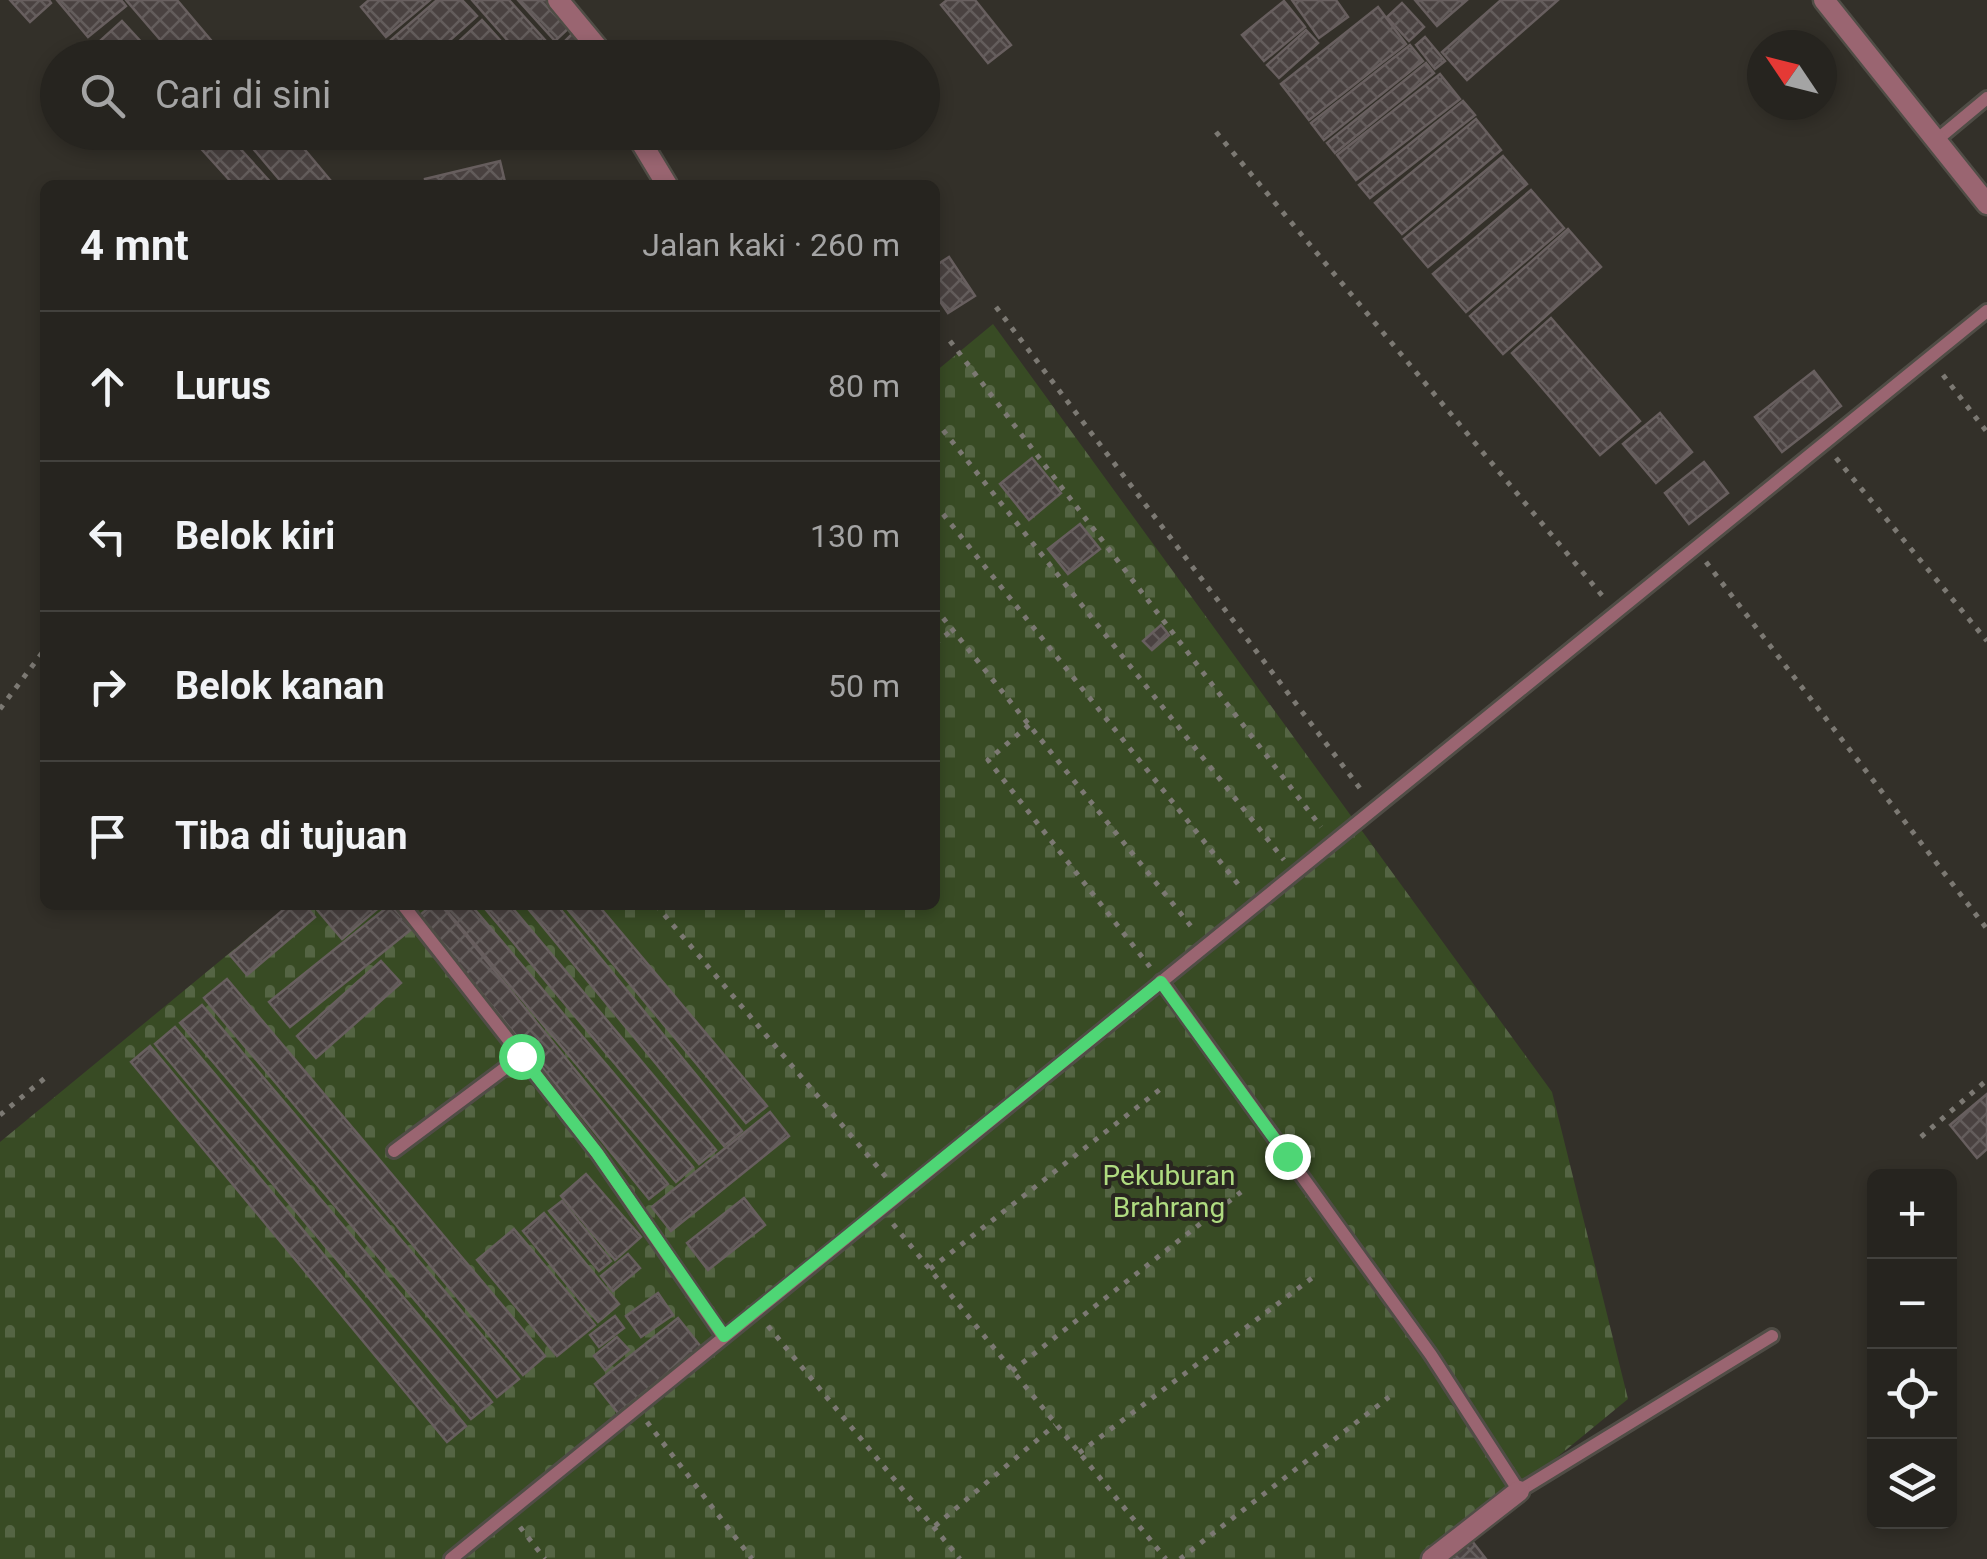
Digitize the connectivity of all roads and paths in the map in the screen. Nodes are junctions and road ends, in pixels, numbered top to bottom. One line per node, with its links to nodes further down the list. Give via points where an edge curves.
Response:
1 (558, 0): 3 (street)
2 (1824, 0): 6 (street)
3 (591, 40)
4 (1987, 98): 6 (lane)
5 (1216, 132): 20 (path)
6 (1939, 138): 9 (street)
7 (646, 150): 8 (street)
8 (664, 180)
9 (1987, 204)
10 (996, 306): 27 (path)
11 (1987, 310): 13 (lane)
12 (950, 341): 28 (path)
13 (1929, 358): 15 (path); 16 (lane)
14 (940, 426): 29 (path)
15 (1987, 432)
16 (1824, 444): 18 (lane); 23 (path)
17 (940, 510): 30 (path)
18 (1696, 549): 20 (lane); 33 (path)
19 (940, 614): 21 (path)
20 (1617, 614): 27 (lane)
21 (952, 630): 22 (path); 26 (path)
22 (940, 640)
23 (1987, 641)
24 (40, 656): 25 (path)
25 (0, 710)
26 (1029, 725): 34 (path); 35 (path, via 988,760)
27 (1375, 808): 28 (lane)
28 (1332, 841): 29 (lane)
29 (1294, 872): 30 (lane)
30 (1254, 904): 34 (lane)
31 (407, 910): 36 (lane)
32 (660, 910): 44 (path)
33 (1987, 929)
34 (1205, 944): 35 (lane)
35 (1161, 982): 44 (lane); 56 (lane, via 1442,1372)
36 (521, 1056): 42 (lane); 49 (lane)
37 (45, 1078): 40 (path)
38 (1987, 1080): 41 (path)
39 (1162, 1087): 46 (path)
40 (0, 1114)
41 (1921, 1137)
42 (394, 1150)
43 (1241, 1192): 51 (path)
44 (899, 1194): 45 (lane)
45 (881, 1209): 46 (path); 48 (lane)
46 (930, 1269): 51 (path)
47 (1312, 1278): 55 (path)
48 (756, 1311): 49 (lane); 58 (path)
49 (724, 1336): 53 (lane)
50 (1772, 1336): 56 (lane)
51 (1012, 1371): 54 (path)
52 (1389, 1397): 64 (path)
53 (636, 1408): 57 (lane); 61 (path)
54 (1056, 1424): 55 (path); 58 (path)
55 (1079, 1453): 63 (path)
56 (1519, 1491): 65 (street)
57 (509, 1512): 59 (lane); 60 (path)
58 (935, 1526): 62 (path)
59 (451, 1559)
60 (545, 1559)
61 (752, 1559)
62 (960, 1559)
63 (1166, 1559)
64 (1180, 1559)
65 (1432, 1559)

